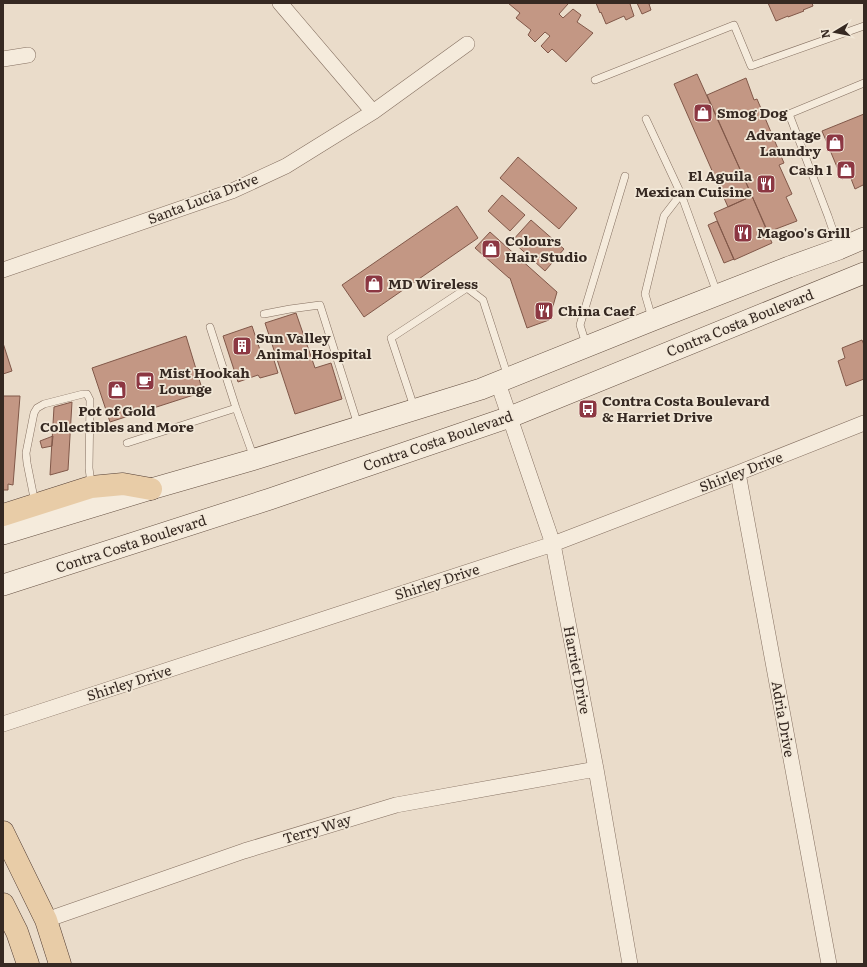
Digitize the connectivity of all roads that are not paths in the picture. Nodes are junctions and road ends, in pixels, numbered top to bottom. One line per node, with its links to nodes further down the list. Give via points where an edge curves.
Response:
1 (280, 3): 8 (street)
2 (864, 26): 6 (lane, via 752,66 734,26)
3 (467, 44): 8 (street, Santa Lucia Drive)
4 (28, 54): 5 (street)
5 (3, 59)
6 (596, 80)
7 (864, 83): 13 (lane, via 789,114)
8 (373, 112): 14 (street, Santa Lucia Drive, via 286,166 232,192)
9 (646, 119): 11 (lane)
10 (625, 176): 20 (lane, via 580,325)
11 (681, 194): 16 (lane); 18 (lane, via 664,216 645,294)
12 (864, 238): 13 (main road)
13 (839, 249): 16 (main road)
14 (3, 270)
15 (864, 272): 24 (main road, Contra Costa Boulevard)
16 (718, 295): 18 (main road)
17 (264, 314): 26 (lane, via 320,305)
18 (653, 320): 20 (main road)
19 (210, 328): 22 (lane)
20 (587, 347): 21 (main road)
21 (504, 381): 23 (main road); 23 (lane, via 483,300 467,288 391,338); 24 (street, Harriet Drive)
22 (236, 408): 27 (lane); 28 (lane)
23 (414, 410): 26 (main road)
24 (510, 417): 35 (street, Harriet Drive); 36 (main road, Contra Costa Boulevard, via 270,499)
25 (864, 423): 29 (street, Shirley Drive)
26 (359, 427): 28 (main road)
27 (126, 443)
28 (255, 459): 31 (main road)
29 (738, 473): 35 (street, Shirley Drive); 45 (street, Adria Drive)
30 (91, 486): 31 (main road, via 123,484); 32 (main road); 32 (lane, via 90,400 87,394 44,404 34,413 26,453)
31 (151, 489): 34 (main road)
32 (35, 505): 33 (main road)
33 (3, 515)
34 (3, 534)
35 (553, 544): 37 (street, Shirley Drive); 38 (street, Harriet Drive)
36 (3, 585)
37 (3, 724)
38 (596, 769): 41 (street, Terry Way, via 396,806 244,850); 44 (street, Harriet Drive)
39 (3, 832): 41 (main road)
40 (3, 904): 42 (main road, via 17,932)
41 (46, 920): 43 (main road)
42 (28, 964)
43 (60, 964)
44 (630, 964)
45 (829, 964)

